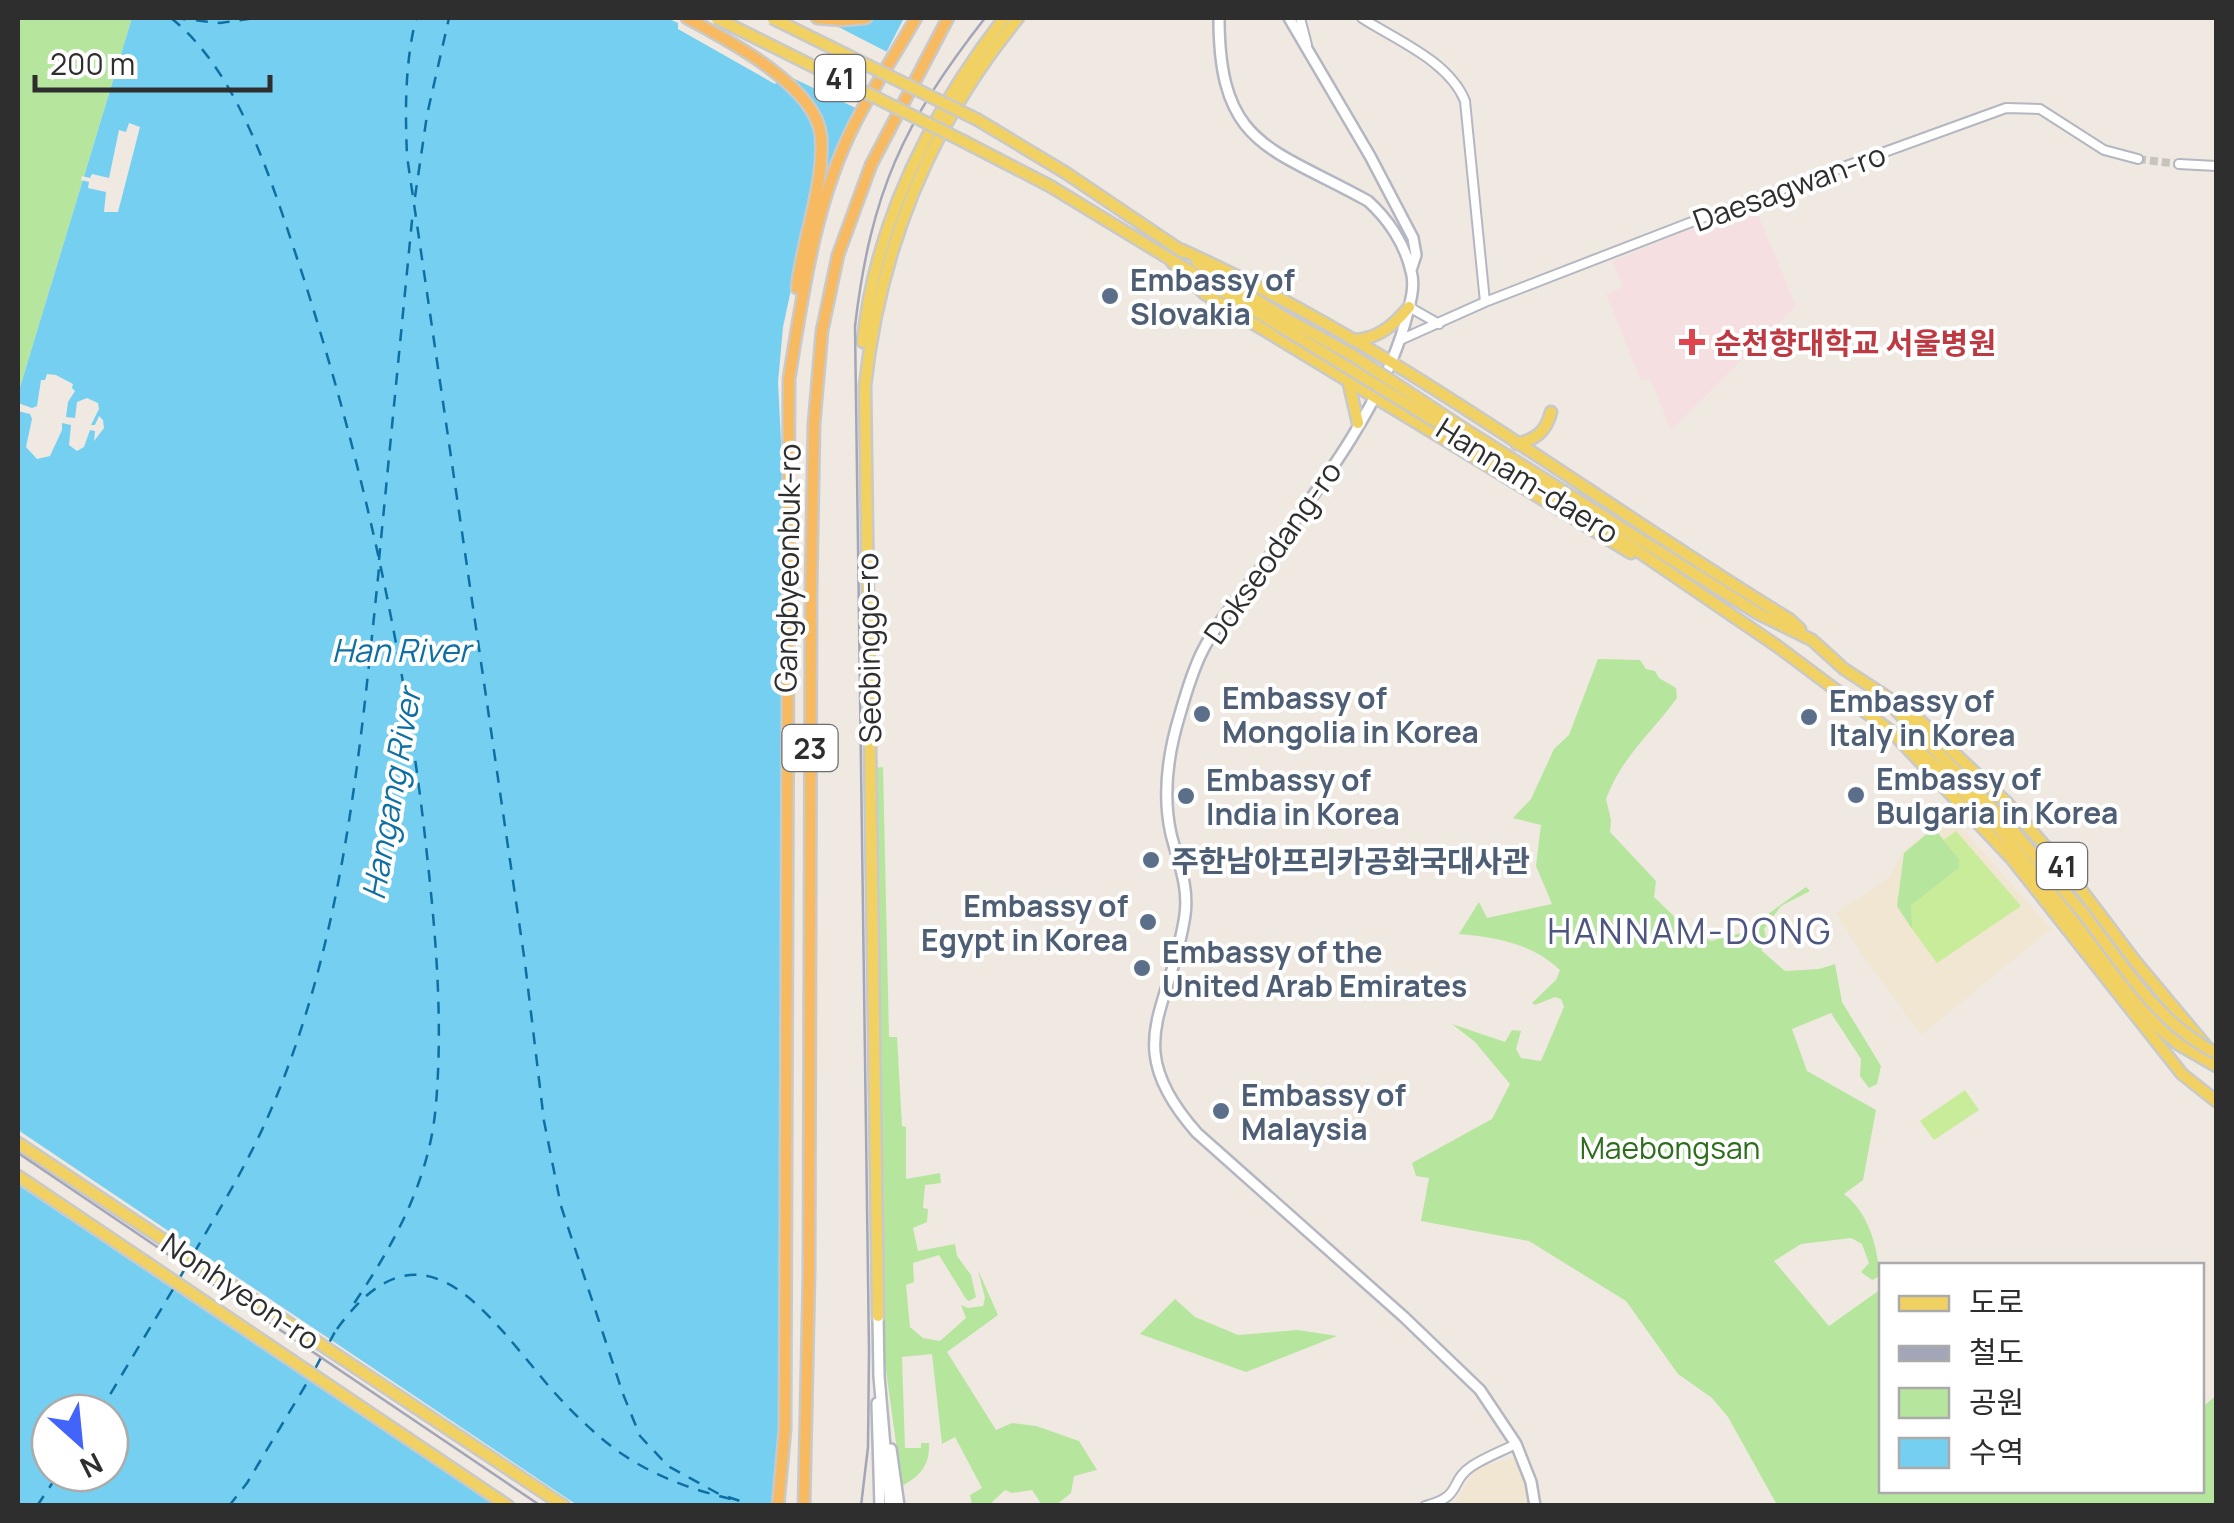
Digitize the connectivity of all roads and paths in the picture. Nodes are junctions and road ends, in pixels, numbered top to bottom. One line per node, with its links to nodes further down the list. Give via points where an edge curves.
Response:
1 (687, 18): 29 (highway, via 796,90 814,112 820,165 799,271)
2 (716, 18): 19 (main road, Hannam-daero / 41, bridge, via 1050,186)
3 (772, 18): 18 (main road, Hannam-daero / 41, bridge, via 978,120)
4 (817, 18): 5 (highway)
5 (866, 18)
6 (916, 18): 29 (highway, Gangbyeonbuk-ro / 23, bridge, via 853,128 823,207)
7 (948, 18): 53 (highway, Gangbyeonbuk-ro / 23, bridge, via 871,164 838,254 822,330 810,592)
8 (1004, 18): 47 (main road, Seobinggo-ro, via 967,66 902,188 864,329)
9 (1018, 18): 47 (main road, Seobinggo-ro, via 967,86 897,229 874,316 865,386)
10 (1220, 18): 20 (main road, via 1222,70 1252,134 1368,201 1392,228)
11 (1288, 18): 14 (main road, Dokseodang-ro)
12 (1300, 18): 14 (street)
13 (1362, 18): 21 (street, via 1445,72 1465,101)
14 (1308, 49): 20 (main road, Dokseodang-ro, via 1413,238)
15 (2138, 159): 21 (street, Daesagwan-ro, via 2104,150 2040,110 2006,108)
16 (2178, 164): 17 (street)
17 (2216, 166)
18 (1182, 250): 23 (main road, Hannam-daero / 41); 25 (main road)
19 (1172, 262): 23 (main road, Hannam-daero / 41); 28 (main road, via 1205,294)
20 (1412, 270): 22 (main road, Dokseodang-ro)
21 (1485, 302): 24 (street, Daesagwan-ro)
22 (1409, 306): 24 (street); 25 (main road, via 1386,330); 26 (main road, Dokseodang-ro)
23 (1283, 322): 35 (main road, Hannam-daero / 41, bridge, via 1352,356)
24 (1438, 324): 26 (street, Daesagwan-ro)
25 (1352, 340): 27 (main road)
26 (1400, 340): 27 (main road, Dokseodang-ro)
27 (1389, 363): 30 (main road); 31 (main road, Dokseodang-ro)
28 (1348, 379): 31 (main road); 34 (main road)
29 (789, 380): 52 (highway, Gangbyeonbuk-ro / 23, via 786,1429)
30 (1432, 388): 33 (main road); 36 (main road)
31 (1374, 394): 33 (main road); 34 (main road, Dokseodang-ro)
32 (1551, 412): 36 (main road, via 1536,438)
33 (1413, 418): 37 (main road)
34 (1358, 422): 49 (main road, Dokseodang-ro, via 1331,471 1202,651 1180,715 1166,776 1185,913 1153,1052 1166,1092 1196,1132 1480,1390)
35 (1463, 434): 37 (main road, Hannam-daero / 41); 38 (main road, Hannam-daero / 41)
36 (1517, 444): 38 (main road, via 1789,618)
37 (1671, 575): 40 (main road, Hannam-daero / 41)
38 (1812, 640): 39 (main road, Hannam-daero / 41)
39 (1884, 697): 41 (main road, via 2006,822); 42 (main road, Hannam-daero / 41, via 1913,714 2007,803)
40 (1892, 732): 41 (main road, via 1954,780); 44 (main road, Hannam-daero / 41, via 2012,859 2182,1074)
41 (2079, 916): 42 (main road, bridge, via 2166,1018); 43 (main road, via 2159,1028)
42 (2216, 1056)
43 (2216, 1066)
44 (2216, 1101)
45 (18, 1143): 51 (main road, Nonhyeon-ro)
46 (18, 1176): 50 (main road, Nonhyeon-ro)
47 (876, 1316): 48 (main road); 54 (main road)
48 (884, 1425): 55 (main road); 56 (main road)
49 (1516, 1444): 57 (street, via 1472,1466 1452,1496); 58 (main road, Dokseodang-ro)
50 (508, 1506)
51 (564, 1506)
52 (778, 1506)
53 (804, 1506)
54 (880, 1506)
55 (890, 1506)
56 (900, 1506)
57 (1425, 1506)
58 (1535, 1506)

